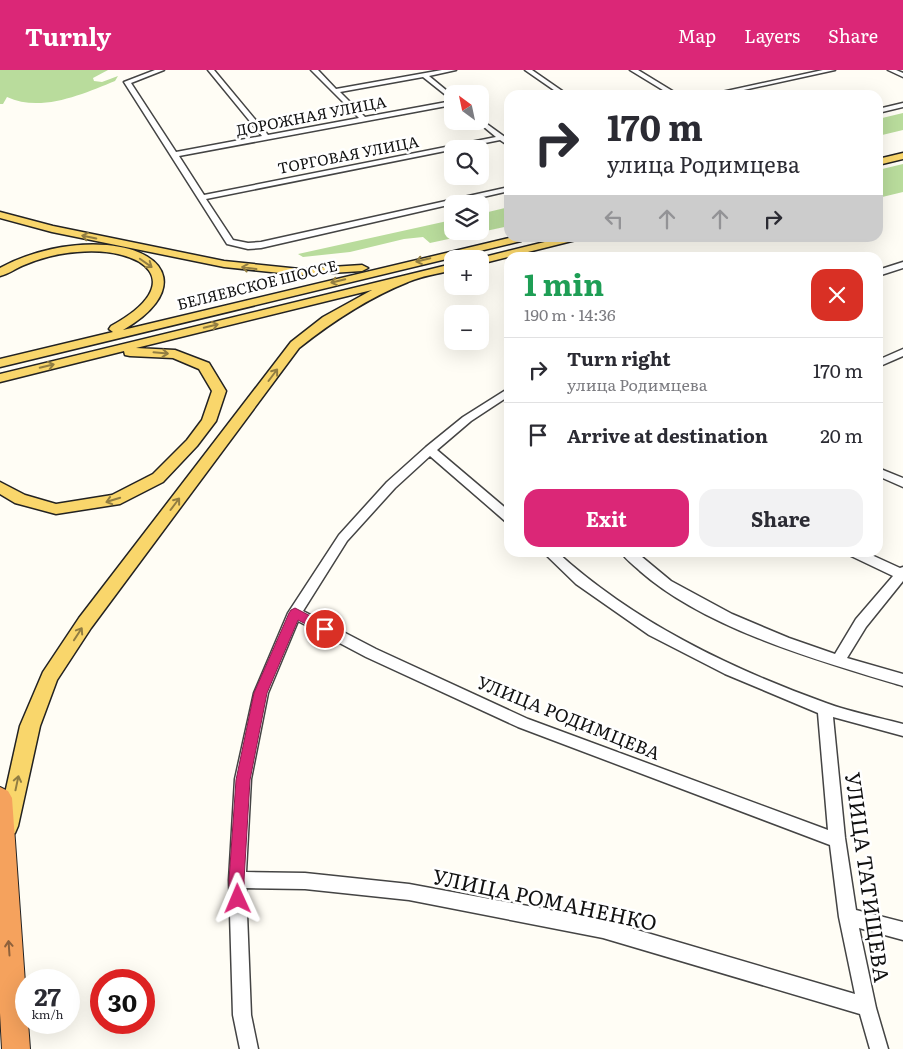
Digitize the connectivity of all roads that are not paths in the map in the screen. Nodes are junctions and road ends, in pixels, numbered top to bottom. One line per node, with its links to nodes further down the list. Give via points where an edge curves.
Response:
1 (161, 70): 25 (street, via 127,82)
2 (211, 70): 21 (street)
3 (314, 70): 14 (street)
4 (453, 70): 9 (street)
5 (528, 70): 11 (street)
6 (633, 70): 12 (street)
7 (832, 70): 13 (street)
8 (891, 70): 10 (street)
9 (424, 75): 14 (street); 15 (street)
10 (903, 75)
11 (558, 90)
12 (667, 90)
13 (735, 90)
14 (335, 91): 19 (street)
15 (444, 91)
16 (444, 104): 19 (street, ДОРОЖНАЯ УЛИЦА)
17 (903, 105): 18 (street)
18 (883, 109)
19 (363, 119): 21 (street, ДОРОЖНАЯ УЛИЦА)
20 (489, 128): 22 (street)
21 (266, 137): 25 (street, ДОРОЖНАЯ УЛИЦА)
22 (501, 138): 23 (street); 30 (street, ТОРГОВАЯ УЛИЦА)
23 (504, 140)
24 (903, 150): 26 (main road)
25 (174, 155): 30 (street)
26 (883, 155)
27 (903, 156): 28 (main road)
28 (883, 161)
29 (504, 190): 30 (street, via 248,246 230,242)
30 (201, 198)
31 (0, 215): 40 (main road, one-way to 31, via 300,272 224,264 52,229)
32 (507, 242): 40 (main road, БЕЛЯЕВСКОЕ ШОССЕ, one-way to 40)
33 (556, 242): 34 (main road)
34 (516, 252)
35 (504, 255): 36 (main road)
36 (489, 259)
37 (903, 265): 39 (street)
38 (444, 268): 40 (main road, БЕЛЯЕВСКОЕ ШОССЕ)
39 (883, 271)
40 (403, 272): 42 (main road, БЕЛЯЕВСКОЕ ШОССЕ); 64 (main road, one-way to 40, via 30,726 49,677 85,623 295,345 327,320)
41 (0, 273): 42 (main road, one-way to 42, via 27,260 88,248 120,251 148,262 161,283 156,297 138,317)
42 (94, 347): 45 (main road, БЕЛЯЕВСКОЕ ШОССЕ); 46 (main road, БЕЛЯЕВСКОЕ ШОССЕ, one-way to 42); 51 (main road, one-way to 51, via 175,354 204,366 219,391 210,421 158,478 115,500 56,510 20,499)
43 (903, 352): 44 (street)
44 (883, 362)
45 (0, 363)
46 (0, 378)
47 (504, 397): 48 (street, via 466,419)
48 (430, 450): 52 (street); 57 (street, via 391,485 342,538)
49 (883, 474): 50 (street)
50 (903, 483)
51 (0, 487)
52 (504, 514)
53 (554, 557): 60 (street, via 581,581 654,631 730,670)
54 (633, 557): 58 (street, via 671,588 744,626)
55 (865, 557): 56 (street)
56 (902, 573): 58 (street, via 861,623)
57 (295, 613): 63 (street, УЛИЦА РОДИМЦЕВА, via 371,653 524,723); 65 (street, via 261,693 243,780)
58 (838, 661): 59 (street)
59 (903, 680)
60 (825, 709): 61 (street); 63 (street, УЛИЦА ТАТИЩЕВА)
61 (903, 730)
62 (0, 798): 64 (highway)
63 (836, 840): 66 (street, УЛИЦА ТАТИЩЕВА)
64 (3, 848): 69 (highway, one-way to 64)
65 (237, 880): 68 (street, УЛИЦА РОМАНЕНКО, via 305,881 409,892 603,929); 70 (street, via 242,1014)
66 (848, 917): 67 (street); 68 (street, УЛИЦА ТАТИЩЕВА)
67 (903, 931)
68 (865, 1006): 71 (street, УЛИЦА ТАТИЩЕВА)
69 (16, 1049)
70 (249, 1049)
71 (879, 1049)

